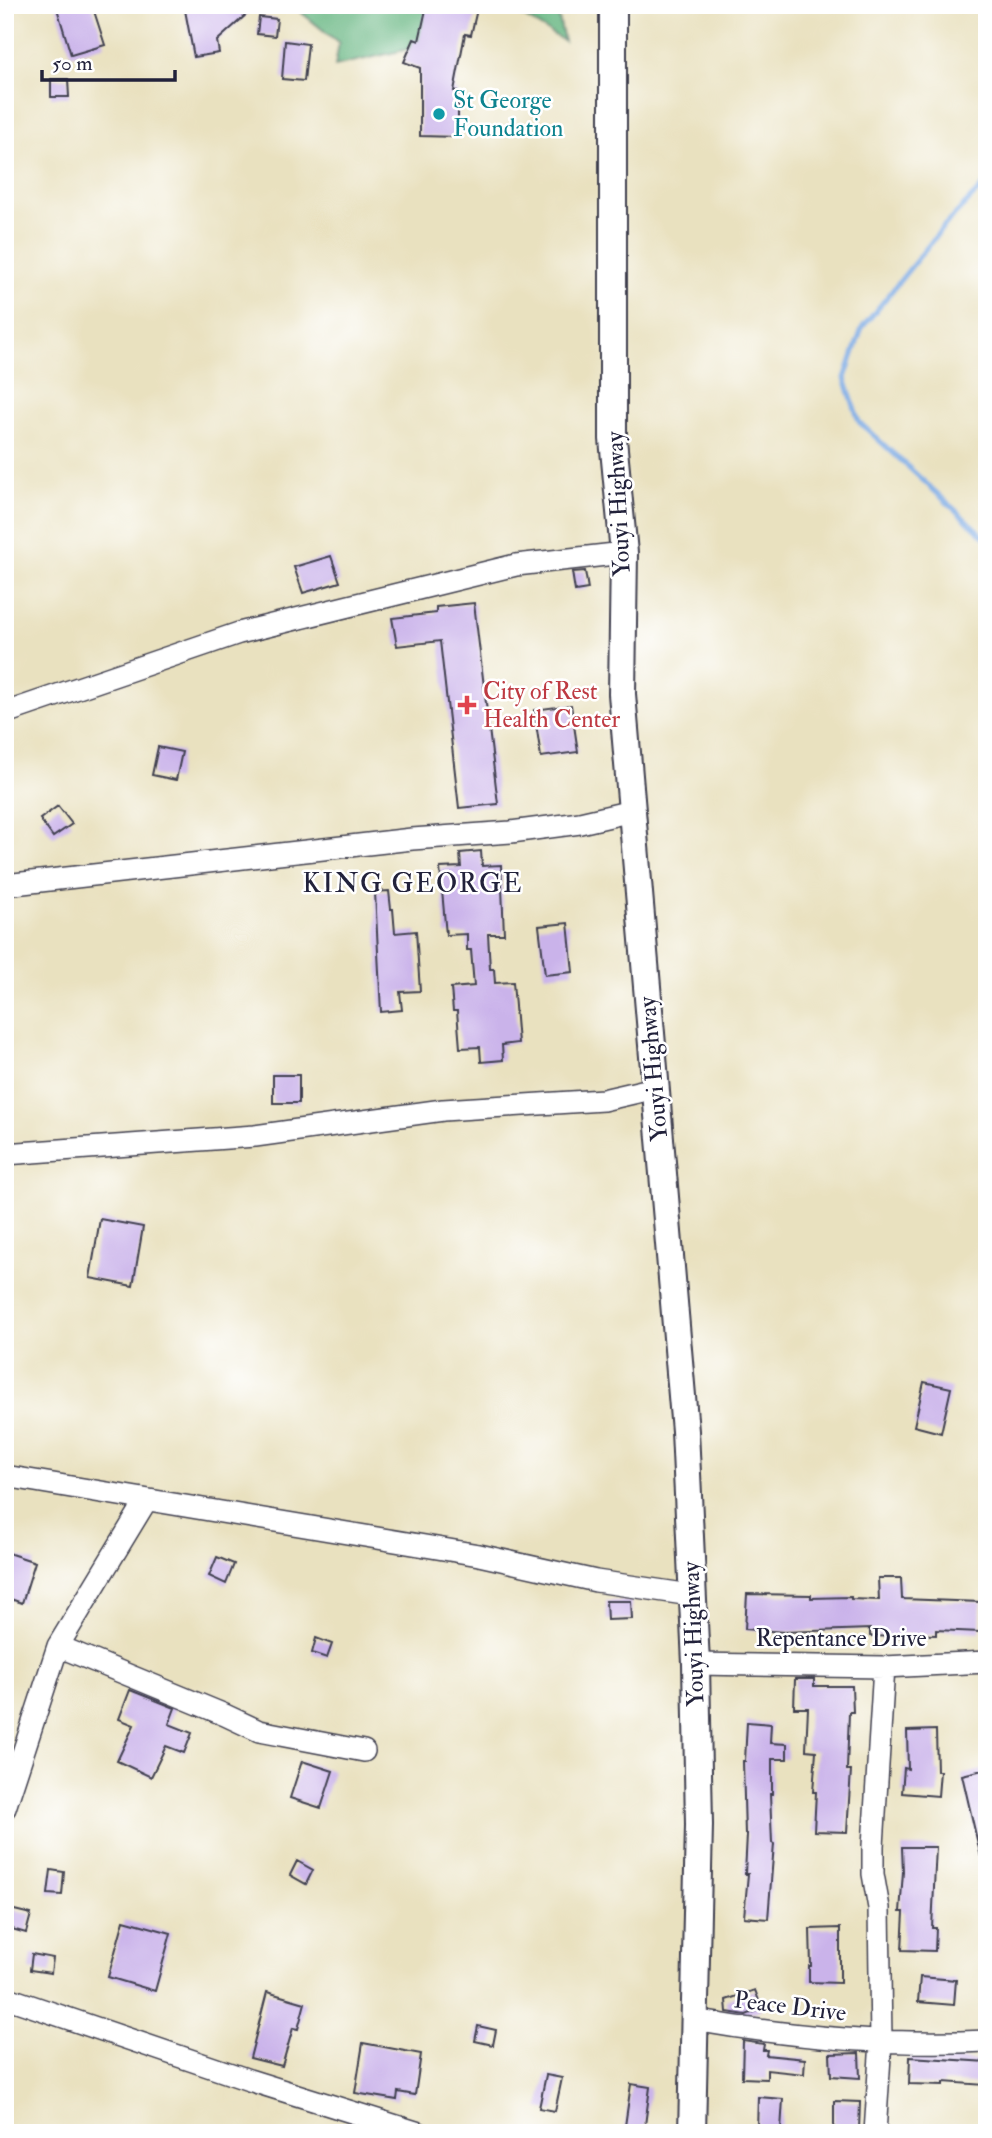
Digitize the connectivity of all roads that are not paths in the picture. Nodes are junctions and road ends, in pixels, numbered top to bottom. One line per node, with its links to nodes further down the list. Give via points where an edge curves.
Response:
1 (613, 5): 2 (main road, Youyi Highway, via 613,439)
2 (624, 553): 3 (street, via 516,565 239,633); 4 (main road, Youyi Highway, via 622,694)
3 (5, 713)
4 (632, 811): 5 (street, via 511,832); 6 (main road, Youyi Highway)
5 (5, 885)
6 (655, 1088): 7 (street, via 603,1100 443,1110 255,1136); 10 (main road, Youyi Highway, via 685,1431)
7 (5, 1154)
8 (5, 1476): 9 (street)
9 (146, 1501): 10 (street); 11 (street)
10 (691, 1595): 13 (main road, Youyi Highway)
11 (58, 1646): 15 (street, via 259,1731); 16 (street)
12 (987, 1662): 14 (street, Repentance Drive)
13 (696, 1664): 14 (street, Repentance Drive); 18 (main road, Youyi Highway, via 699,1825)
14 (884, 1667): 19 (street, via 873,1846)
15 (365, 1751)
16 (5, 1808)
17 (5, 1997): 21 (street)
18 (694, 2020): 19 (street, Peace Drive, via 760,2031); 22 (main road, Youyi Highway)
19 (881, 2041): 20 (street, Peace Drive); 23 (street)
20 (987, 2041)
21 (419, 2133)
22 (692, 2133)
23 (875, 2133)

